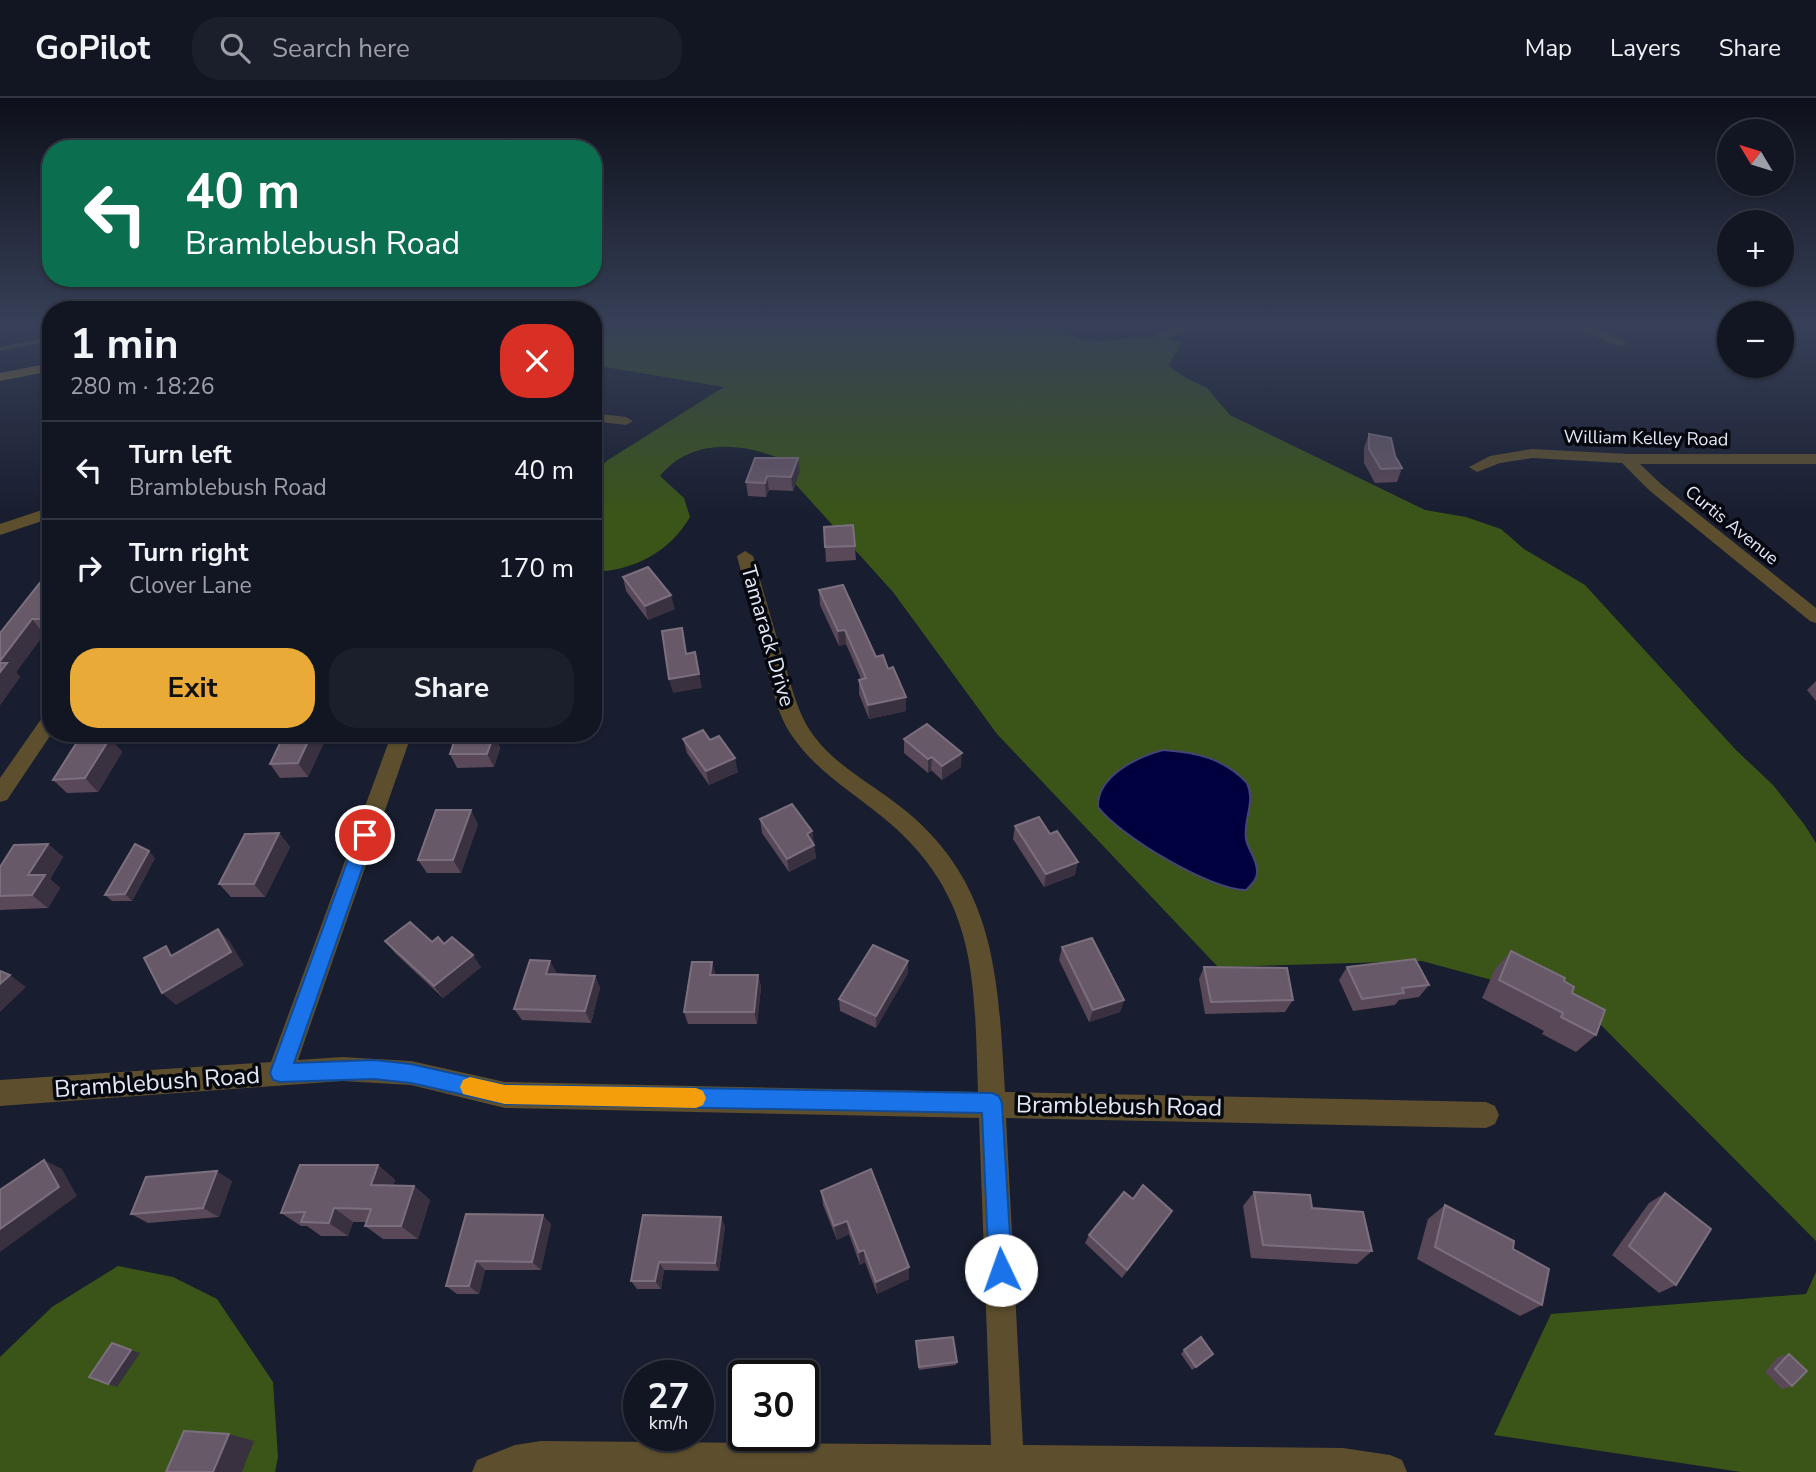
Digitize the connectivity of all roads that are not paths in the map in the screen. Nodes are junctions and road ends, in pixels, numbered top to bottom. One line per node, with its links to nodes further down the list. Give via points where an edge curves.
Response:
1 (602, 418): 2 (street)
2 (626, 421)
3 (1626, 459): 4 (street, William Kelley Road); 5 (street, William Kelley Road, via 1512,454); 9 (street, Curtis Avenue)
4 (1816, 459)
5 (1477, 467)
6 (42, 515): 7 (street)
7 (0, 530)
8 (745, 556): 15 (street, Tamarack Drive, via 786,701 803,736 830,767 927,844 961,893 980,952)
9 (1816, 617)
10 (42, 733): 12 (street)
11 (399, 742): 13 (street)
12 (0, 794)
13 (280, 1073): 14 (street, Bramblebush Road); 15 (street, Bramblebush Road, via 374,1069 505,1095)
14 (0, 1093)
15 (992, 1103): 16 (street, Bramblebush Road); 17 (street, Tamarack Drive)
16 (1486, 1115)
17 (1007, 1466): 18 (street, via 541,1457); 19 (street, via 1343,1464)
18 (489, 1472)
19 (1390, 1472)

